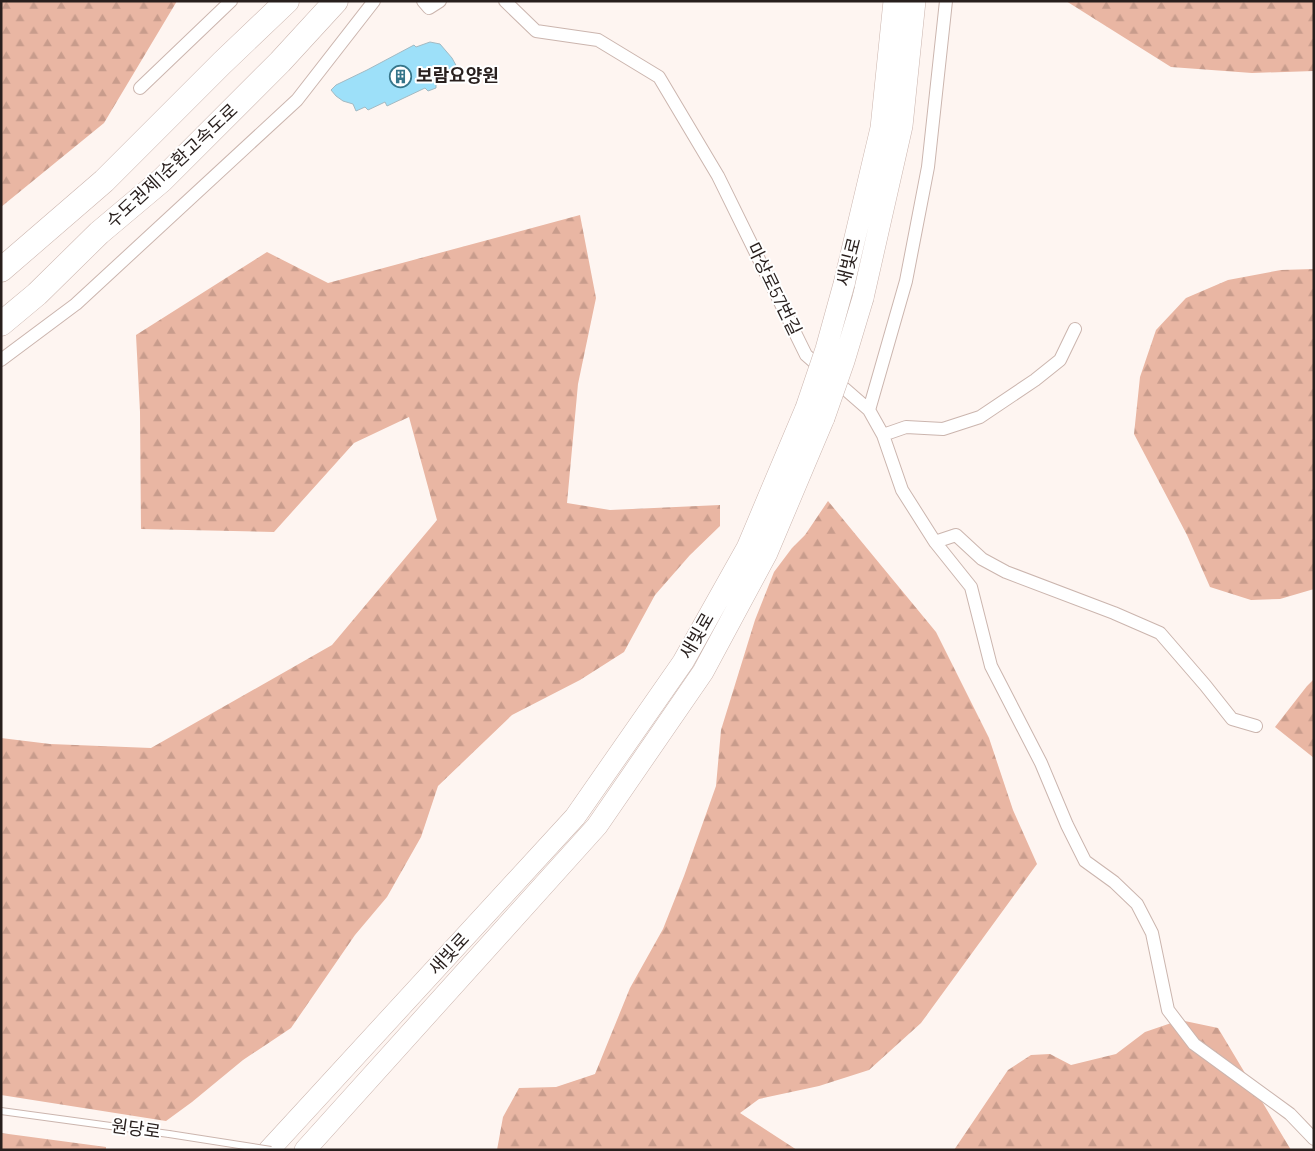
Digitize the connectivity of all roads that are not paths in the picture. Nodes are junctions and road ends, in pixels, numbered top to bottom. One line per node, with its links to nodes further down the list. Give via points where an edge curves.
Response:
1 (231, 1): 11 (street)
2 (287, 1): 12 (highway, 수도권제1순환고속도로, via 104,181)
3 (336, 1): 13 (highway, 수도권제1순환고속도로, via 162,180)
4 (374, 1): 15 (street, via 297,100 76,304)
5 (422, 1): 6 (street, via 429,8)
6 (440, 1)
7 (504, 1): 16 (street, 마상로57번길, via 536,32 598,40 659,77 718,176 806,355)
8 (894, 1): 22 (highway, 새빛로, bridge, via 880,128 844,284 806,408 746,548 683,662 575,817)
9 (915, 1): 23 (highway, 새빛로, bridge, via 902,126 863,298 824,418 767,553 703,672 597,826)
10 (946, 1): 16 (street, via 928,167 906,281)
11 (140, 88)
12 (1, 270)
13 (1, 324)
14 (1075, 329): 17 (street, via 1060,360 980,417 943,429 906,427)
15 (1, 360)
16 (869, 410): 17 (street, 마상로57번길)
17 (883, 435): 18 (street, 마상로57번길, via 902,490)
18 (935, 542): 19 (street, via 956,535 982,559 1006,572 1160,633 1232,719); 21 (street, 마상로57번길, via 971,587 991,666 1041,763 1085,861 1137,904 1152,933 1168,1010 1194,1044 1290,1114)
19 (1256, 726)
20 (1, 1111): 22 (lane, 원당로, bridge)
21 (1314, 1139)
22 (270, 1150)
23 (305, 1150)

